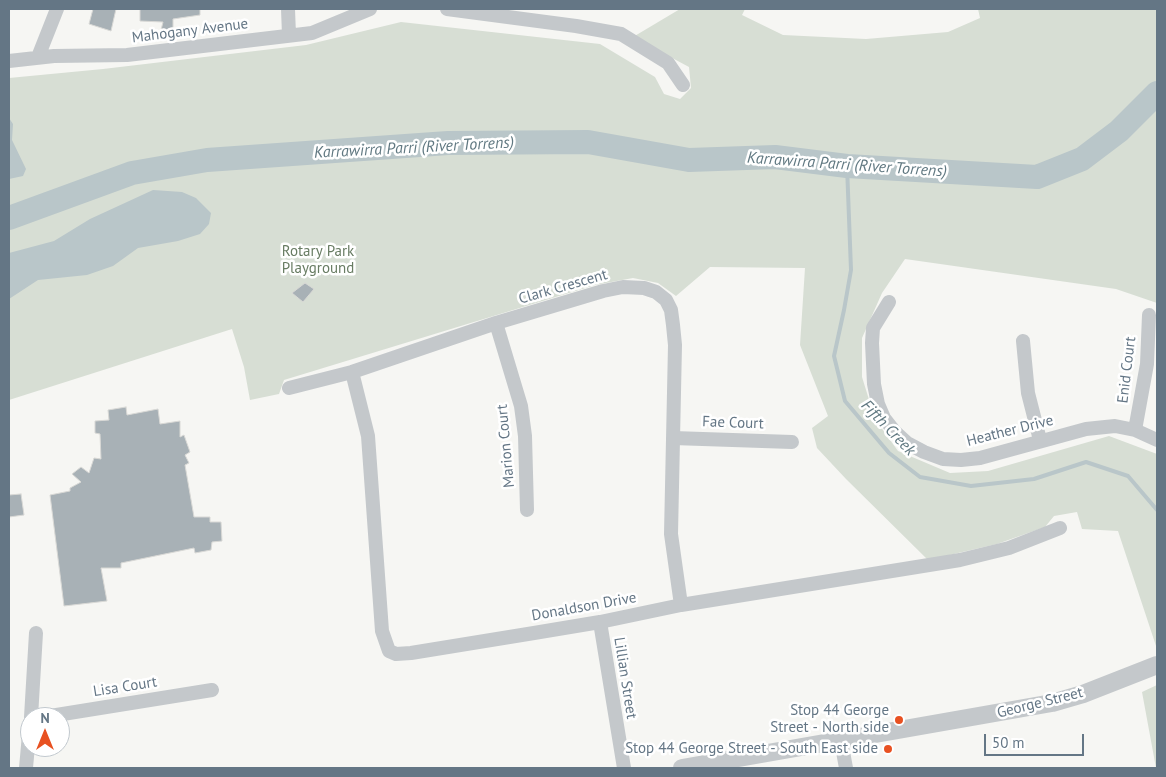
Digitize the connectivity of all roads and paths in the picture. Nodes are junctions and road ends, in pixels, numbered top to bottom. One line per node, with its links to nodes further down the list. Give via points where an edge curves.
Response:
1 (57, 9): 6 (street)
2 (288, 9): 5 (street)
3 (370, 9): 5 (street, Mahogany Avenue, via 312,33)
4 (447, 9): 8 (street, via 622,34 668,63)
5 (289, 35): 6 (street, Mahogany Avenue, via 126,55)
6 (38, 57): 7 (street, Mahogany Avenue)
7 (9, 61)
8 (683, 85)
9 (889, 302): 17 (street, Heather Drive, via 874,328 872,361 878,404 884,418 907,443 943,459 961,460 999,454)
10 (1149, 315): 15 (street, Enid Court, via 1147,364)
11 (496, 323): 13 (street, Clark Crescent); 16 (street, Clark Crescent, via 603,290 644,288 656,292 666,300 674,325); 20 (street, Marion Court, via 521,406)
12 (1023, 341): 17 (street, via 1028,393)
13 (352, 372): 14 (street, Clark Crescent); 23 (street, Donaldson Drive, via 368,436 382,631 389,651 411,653)
14 (289, 388)
15 (1135, 430): 17 (street, Heather Drive, via 1115,426 1086,429); 18 (street, Heather Drive)
16 (674, 438): 19 (street, Fae Court); 22 (street, Clark Crescent, via 671,534)
17 (1040, 440)
18 (1157, 440)
19 (792, 442)
20 (527, 510)
21 (1060, 528): 22 (street, Donaldson Drive, via 1009,548 960,560)
22 (681, 605): 23 (street, Donaldson Drive)
23 (600, 622): 30 (street, Lillian Street)
24 (36, 633): 27 (street)
25 (1157, 665): 29 (street, George Street, via 1052,704)
26 (212, 690): 28 (street, Lisa Court)
27 (31, 707)
28 (70, 713)
29 (841, 741): 31 (street, George Street); 32 (street)
30 (624, 768)
31 (682, 768)
32 (846, 768)

